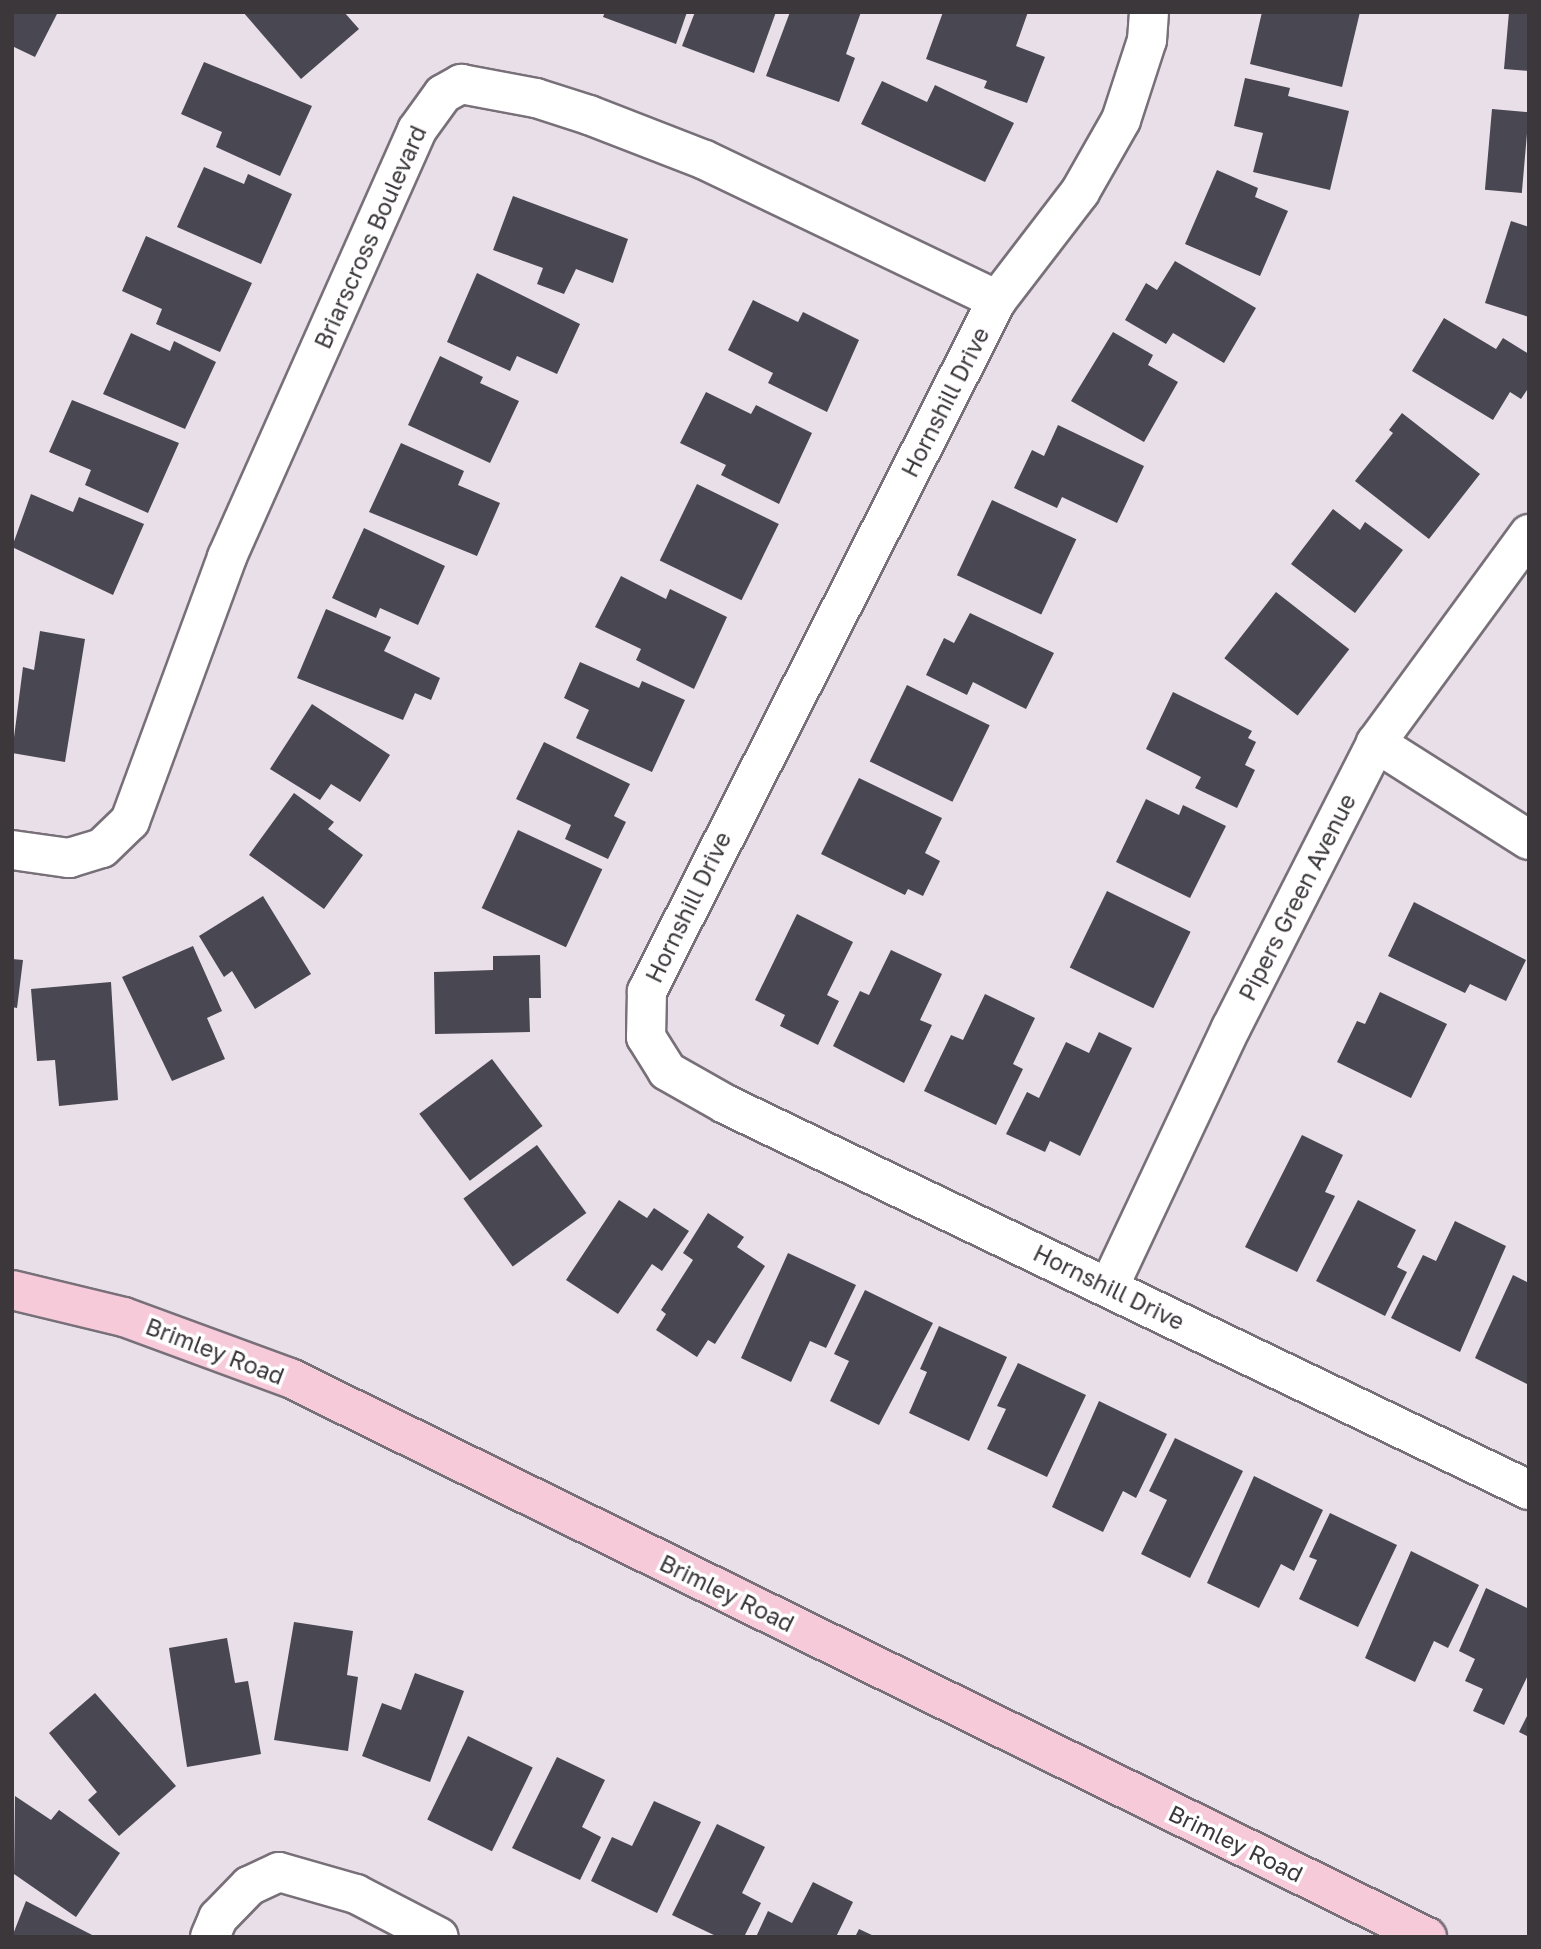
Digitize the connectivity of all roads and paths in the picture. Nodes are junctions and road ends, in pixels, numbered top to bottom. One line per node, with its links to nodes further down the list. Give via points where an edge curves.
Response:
1 (1149, 12): 2 (street, Hornshill Drive, via 1147,40 1121,120 1080,191)
2 (997, 300): 6 (street, Briarscross Boulevard, via 705,160 589,115 536,98 461,84 443,94 417,130 227,557 130,821 102,848 69,858); 7 (street, Hornshill Drive, via 647,990 646,1037 667,1071 724,1104)
3 (1529, 534): 4 (street, Pipers Green Avenue)
4 (1376, 743): 5 (street); 7 (street, Pipers Green Avenue, via 1231,1028)
5 (1529, 840)
6 (12, 850)
7 (1109, 1287): 9 (street, Hornshill Drive)
8 (12, 1290): 12 (main road, Brimley Road, via 124,1317 290,1378)
9 (1529, 1490)
10 (210, 1937): 11 (street, via 218,1918 248,1886 279,1872 356,1894)
11 (439, 1937)
12 (1427, 1937)

